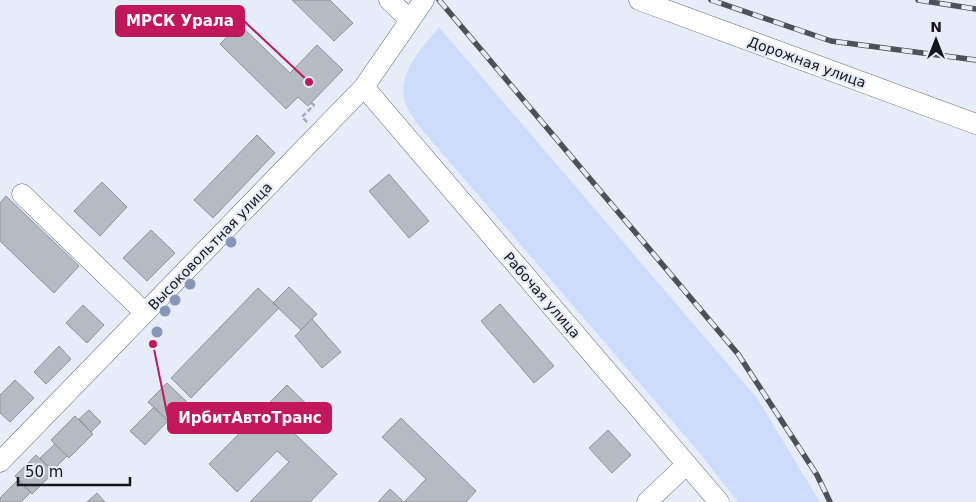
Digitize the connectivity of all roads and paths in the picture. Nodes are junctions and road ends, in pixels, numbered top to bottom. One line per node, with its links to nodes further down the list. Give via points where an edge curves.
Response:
1 (389, 0): 4 (street)
2 (424, 0): 4 (street)
3 (639, 0): 7 (street, Дорожная улица)
4 (410, 20): 5 (street, Высоковольтная улица)
5 (364, 87): 10 (street, Высоковольтная улица); 12 (street, Рабочая улица)
6 (311, 103): 8 (path, via 314,105 302,117)
7 (976, 124)
8 (310, 125)
9 (22, 194): 10 (street)
10 (145, 313): 11 (street, Высоковольтная улица)
11 (0, 462)
12 (687, 464): 13 (street); 14 (street, Рабочая улица)
13 (647, 502)
14 (719, 502)

